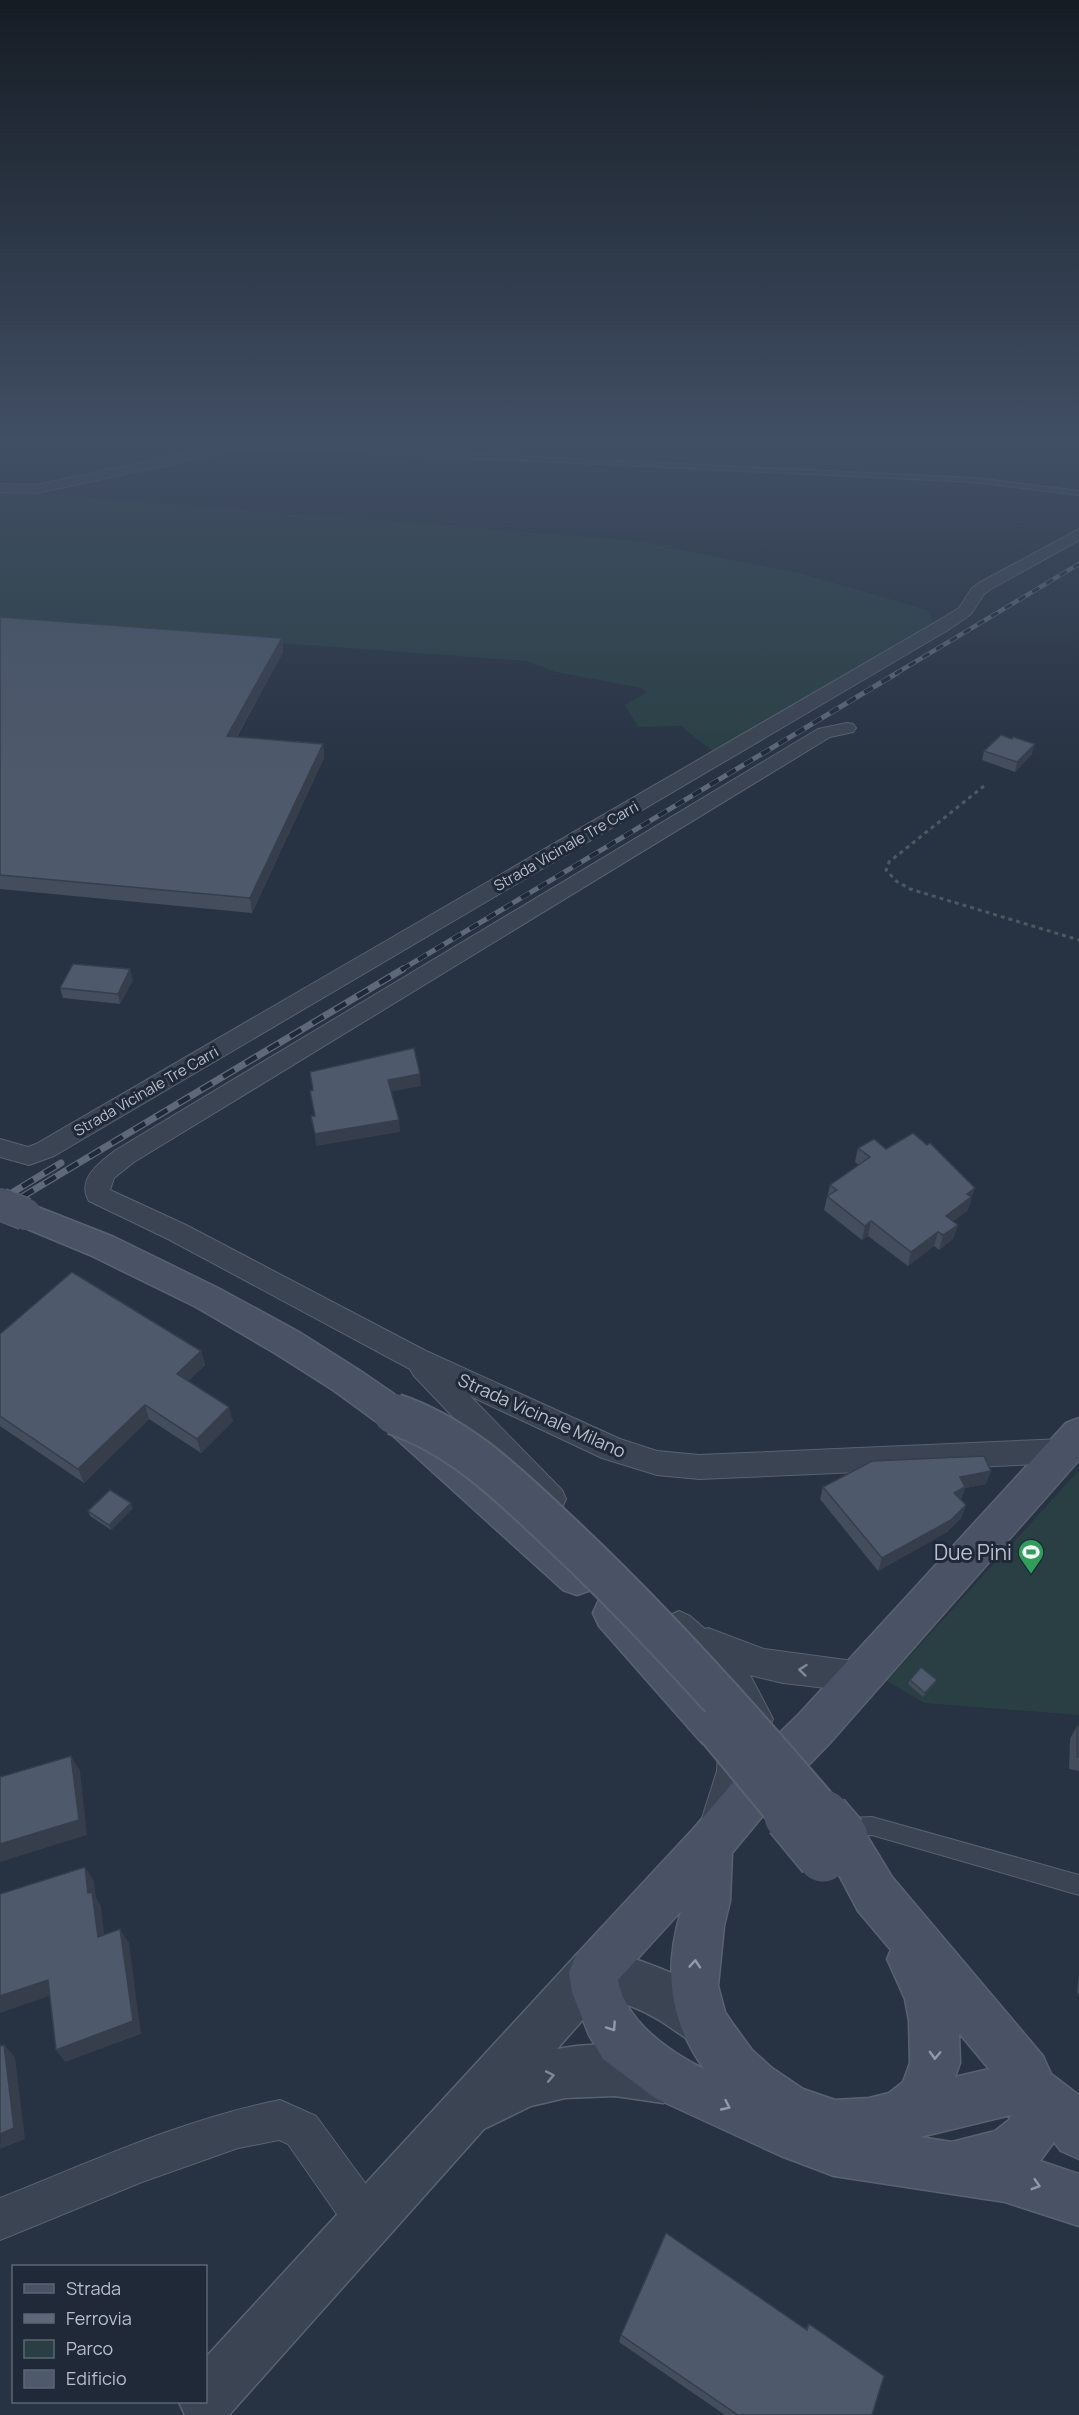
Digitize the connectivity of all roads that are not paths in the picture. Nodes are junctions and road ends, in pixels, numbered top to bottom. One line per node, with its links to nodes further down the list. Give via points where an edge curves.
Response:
1 (1045, 553): 3 (street, Strada Vicinale Tre Carri, via 984,586 965,610 942,626 45,1150 29,1156)
2 (847, 728): 5 (street, Strada Vicinale Milano, via 824,733 134,1150 100,1177 98,1195 177,1232)
3 (0, 1148)
4 (13, 1209): 6 (main road, via 102,1246 207,1298 286,1342)
5 (416, 1359): 7 (street, Strada Vicinale Milano, via 612,1449 657,1463 699,1467); 8 (street)
6 (394, 1414): 13 (main road, bridge, via 553,1554 636,1636); 17 (main road, bridge, via 428,1427 456,1444 518,1494 692,1663 842,1837)
7 (1071, 1443): 9 (main road)
8 (668, 1616): 9 (street, one-way to 8, via 742,1660 709,1644); 10 (street, via 733,1676 755,1713); 11 (street, via 715,1674 730,1711 737,1752 730,1784)
9 (861, 1677): 10 (main road)
10 (769, 1774): 11 (main road)
11 (744, 1824): 12 (lane, via 872,1826); 14 (main road); 15 (main road, one-way to 11, via 694,1986 700,1926 707,1900)
12 (1079, 1885)
13 (911, 1959): 17 (main road); 18 (main road, one-way to 18, via 929,1995 935,2063 922,2099)
14 (593, 1972): 15 (street, via 641,1983 684,2005); 16 (main road, one-way to 16, via 606,2018 621,2041); 19 (street)
15 (703, 2022): 18 (main road, via 734,2068 789,2110 835,2126 869,2124)
16 (673, 2080): 19 (street, one-way to 16, via 533,2079 563,2073 641,2073); 22 (main road, one-way to 22, via 799,2139 881,2159)
17 (1043, 2098): 18 (main road); 20 (main road, via 1060,2110); 21 (main road); 22 (main road, via 1025,2143 1005,2155)
18 (903, 2115)
19 (460, 2118): 25 (street)
20 (1079, 2133)
21 (1079, 2154)
22 (938, 2165): 23 (main road, one-way to 23, via 1005,2176)
23 (1079, 2200)
24 (0, 2219): 25 (street, via 163,2154 238,2128 280,2120 302,2130)
25 (367, 2221): 26 (street)
26 (207, 2397)
27 (201, 2403): 28 (street)
28 (190, 2415)

